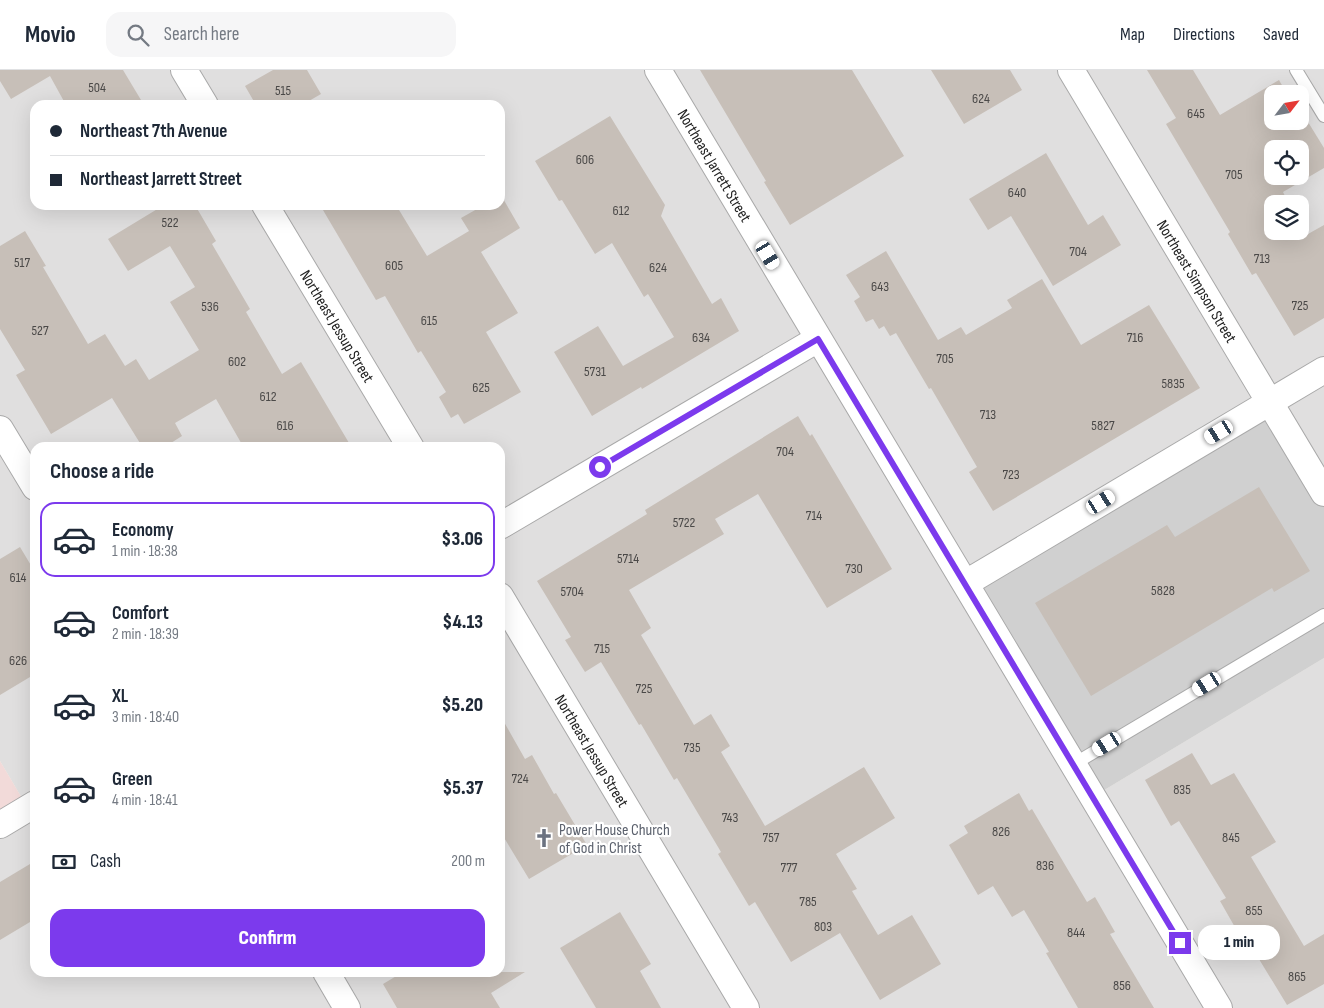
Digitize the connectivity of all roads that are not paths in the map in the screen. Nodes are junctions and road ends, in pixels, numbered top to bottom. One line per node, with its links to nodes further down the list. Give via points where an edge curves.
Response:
1 (184, 70): 5 (street)
2 (658, 70): 8 (street, Northeast Jarrett Street)
3 (1071, 70): 10 (street, Northeast Simpson Street)
4 (1296, 70): 6 (lane)
5 (202, 100)
6 (1324, 116)
7 (268, 210): 12 (street, Northeast Jessup Street)
8 (818, 339): 15 (street); 16 (street, Northeast Jarrett Street)
9 (1324, 370): 10 (street)
10 (1270, 401): 14 (street, Northeast Simpson Street); 16 (street)
11 (0, 429): 13 (street)
12 (407, 442)
13 (30, 479)
14 (1324, 493)
15 (505, 523)
16 (966, 584): 19 (street, Northeast Jarrett Street)
17 (505, 604): 24 (street, Northeast Jessup Street)
18 (1324, 615): 19 (lane)
19 (1074, 764): 25 (street, Northeast Jarrett Street)
20 (30, 807): 21 (street)
21 (0, 825)
22 (329, 977): 23 (street)
23 (347, 1008)
24 (746, 1008)
25 (1219, 1008)

